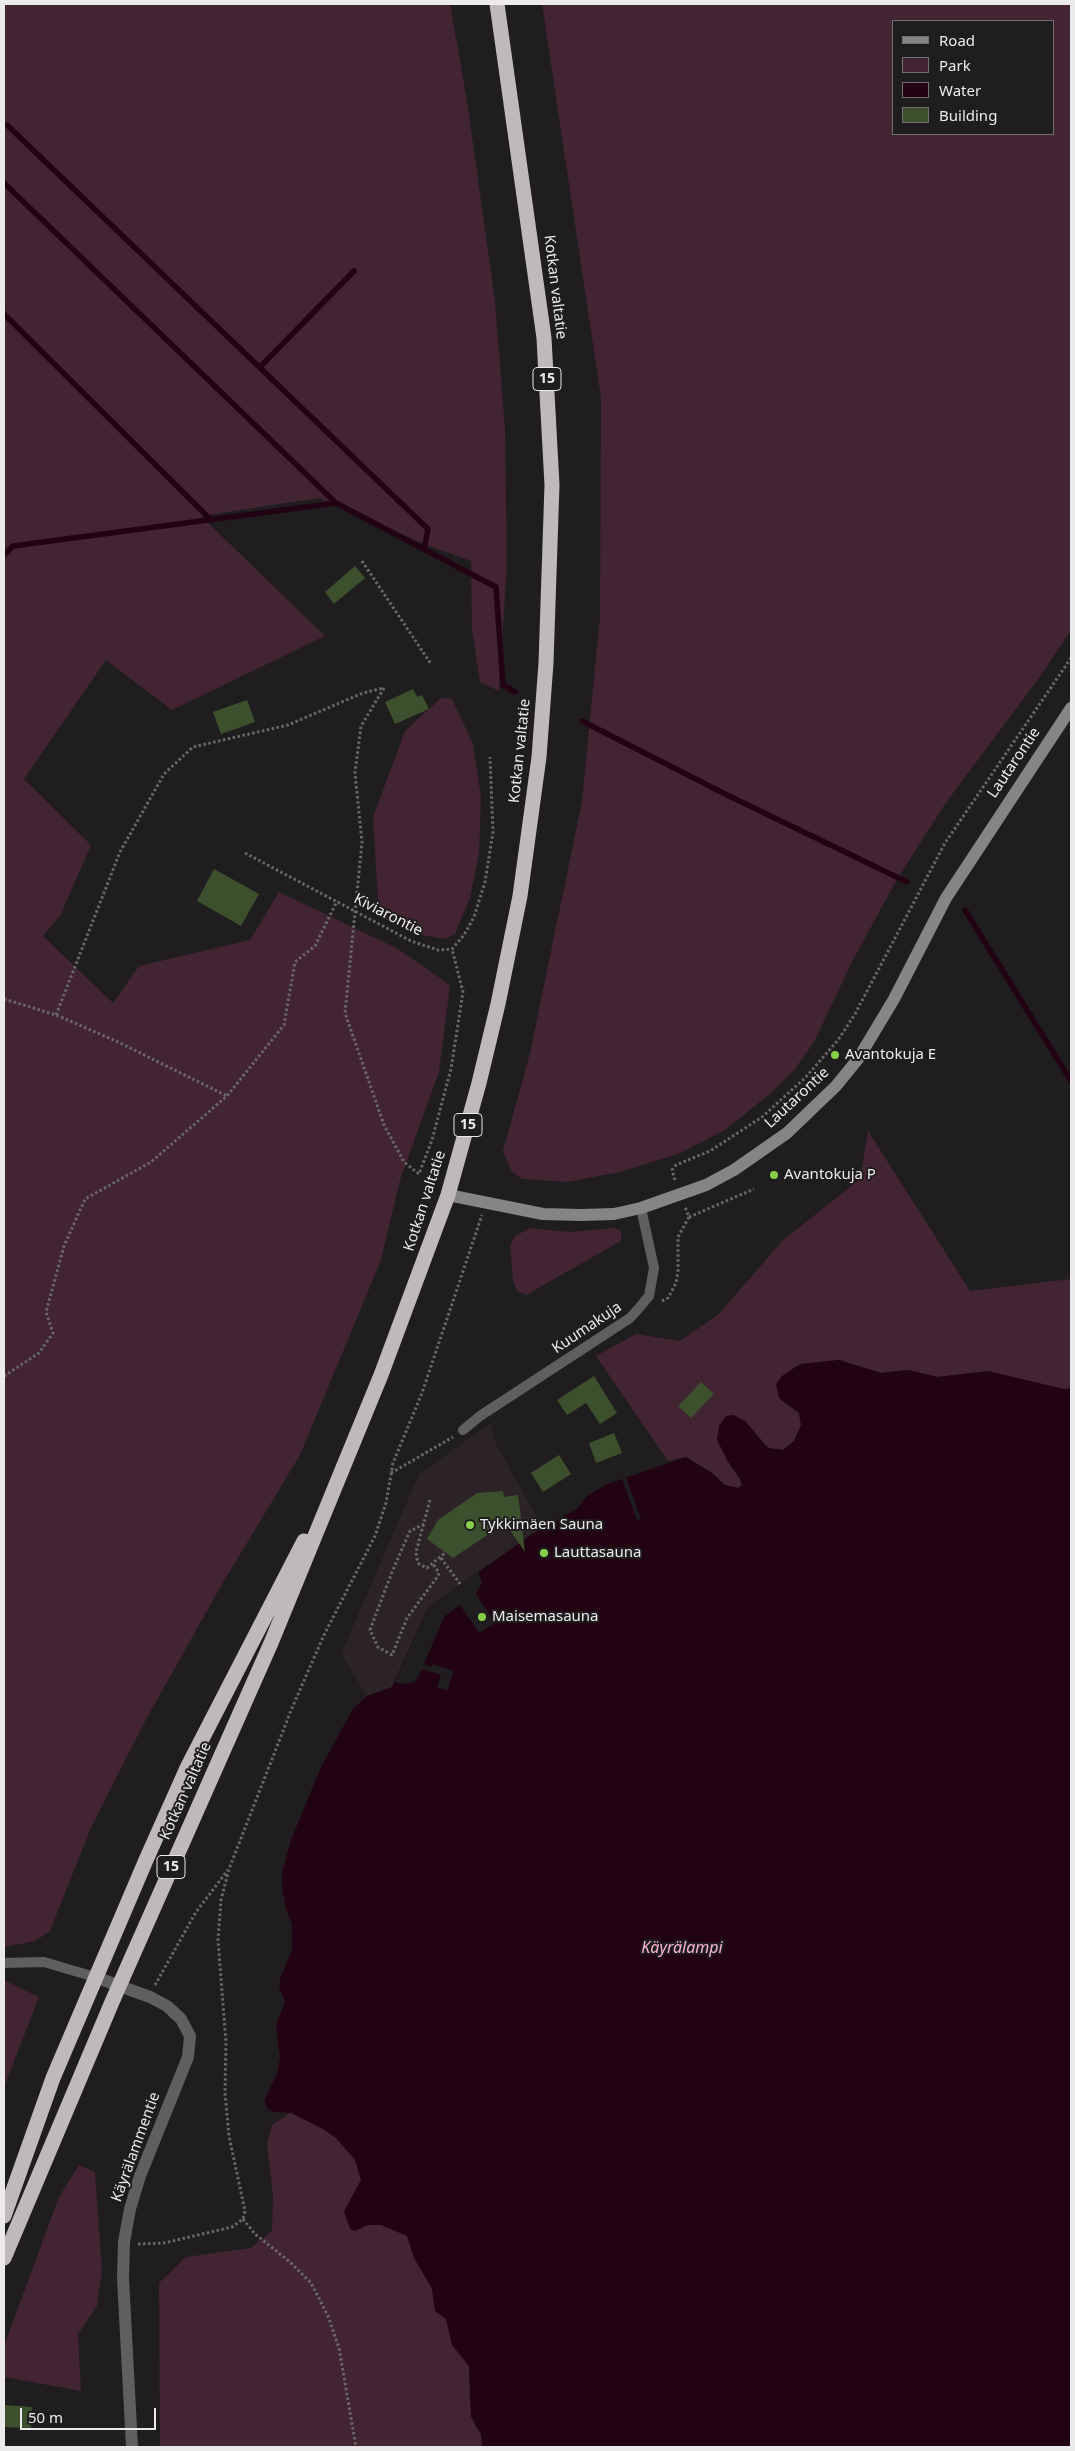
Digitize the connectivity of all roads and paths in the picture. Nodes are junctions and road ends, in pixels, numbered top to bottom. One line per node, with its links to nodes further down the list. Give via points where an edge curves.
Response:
1 (496, 4): 18 (highway, Kotkan valtatie / 15, via 544,338 552,485 550,572 539,757 520,896 480,1083)
2 (362, 561): 4 (path)
3 (1071, 658): 13 (path, via 944,843 855,1014)
4 (430, 664)
5 (1071, 708): 20 (street, Lautarontie, via 946,898 876,1032 836,1086 787,1133 734,1170 706,1185)
6 (490, 757): 10 (path, via 493,832 485,882 474,916)
7 (245, 852): 8 (path, Kiviarontie)
8 (337, 901): 9 (path, Kiviarontie); 15 (path, via 315,946 295,962 284,1025)
9 (354, 910): 10 (path, Kiviarontie, via 411,941 438,950); 10 (path, via 345,1013 384,1124 404,1162 419,1174 452,1069 462,1001 463,992); 12 (path, via 362,842 355,773 361,726 384,688 363,693 288,725 194,747 164,774 120,852)
10 (452, 949)
11 (4, 999): 12 (path)
12 (56, 1015): 15 (path)
13 (830, 1050): 14 (path); 16 (path, via 785,1098 762,1117 710,1150 676,1165 672,1170)
14 (835, 1055)
15 (227, 1096): 22 (path, via 151,1162 85,1199 64,1246 46,1312 52,1332 39,1353)
16 (674, 1179)
17 (754, 1189): 21 (path)
18 (448, 1195): 19 (street, Lautarontie); 25 (highway, Kotkan valtatie / 15, via 409,1304)
19 (485, 1202): 20 (street, Lautarontie, via 543,1214 614,1214); 24 (path, via 448,1320)
20 (641, 1208): 23 (lane, Kuumakuja, via 654,1268 649,1296 630,1318)
21 (689, 1218)
22 (4, 1376)
23 (463, 1430): 24 (path)
24 (391, 1474): 32 (path, via 375,1536 324,1635)
25 (340, 1476): 34 (highway, Kotkan valtatie / 15, via 187,1768); 35 (highway, Kotkan valtatie / 15, via 271,1643)
26 (430, 1500): 27 (path)
27 (424, 1524): 30 (path, via 416,1559 423,1567); 30 (path, via 410,1531 370,1630 378,1647 392,1655 408,1618 438,1576)
28 (446, 1552): 29 (path)
29 (440, 1558): 30 (path); 31 (path)
30 (433, 1564)
31 (460, 1584)
32 (229, 1869): 36 (path, via 179,1939); 38 (path, via 221,1900 218,1940 226,2042 225,2093 245,2211)
33 (4, 1962): 34 (lane, via 44,1962)
34 (95, 1977): 35 (street, Käyrälammentie); 37 (highway, Kotkan valtatie / 15, via 53,2078)
35 (119, 1986): 36 (street, Käyrälammentie); 40 (highway, Kotkan valtatie / 15)
36 (150, 1997): 39 (street, Käyrälammentie, via 181,2019 186,2026 190,2046 140,2176)
37 (4, 2216)
38 (243, 2219): 39 (path, via 232,2227 164,2243); 42 (path, via 255,2234 311,2283 328,2316 339,2348)
39 (124, 2242): 41 (street, Käyrälammentie)
40 (4, 2258)
41 (132, 2447)
42 (356, 2447)

